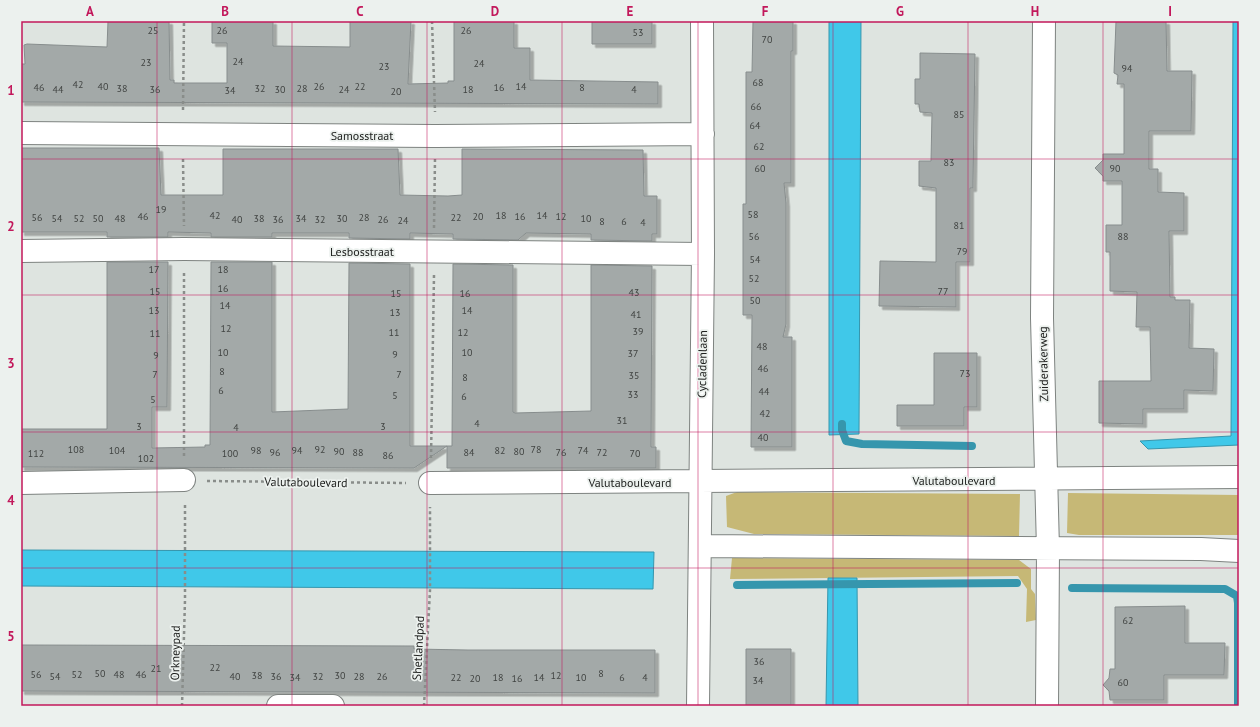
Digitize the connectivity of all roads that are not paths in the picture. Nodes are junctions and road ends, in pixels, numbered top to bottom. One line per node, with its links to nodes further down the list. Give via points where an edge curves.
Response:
1 (702, 21): 4 (street, Cycladenlaan)
2 (1044, 21): 9 (street, Zuiderakerweg, via 1042,318)
3 (21, 133): 4 (street, Samosstraat, via 420,136)
4 (703, 134): 6 (street, Cycladenlaan)
5 (21, 251): 6 (street, Lesbosstraat, via 184,249)
6 (703, 254): 11 (street, Cycladenlaan)
7 (1239, 477): 9 (street, Valutaboulevard)
8 (184, 480): 10 (street)
9 (1045, 480): 11 (street, Valutaboulevard); 13 (street, Zuiderakerweg)
10 (21, 482)
11 (700, 482): 12 (street, Valutaboulevard); 14 (street, Cycladenlaan)
12 (430, 483)
13 (1048, 549): 14 (street); 15 (street); 19 (street, Zuiderakerweg)
14 (700, 551): 18 (street, Cycladenlaan)
15 (1239, 551)
16 (278, 706): 17 (street)
17 (333, 706)
18 (698, 706)
19 (1047, 706)

